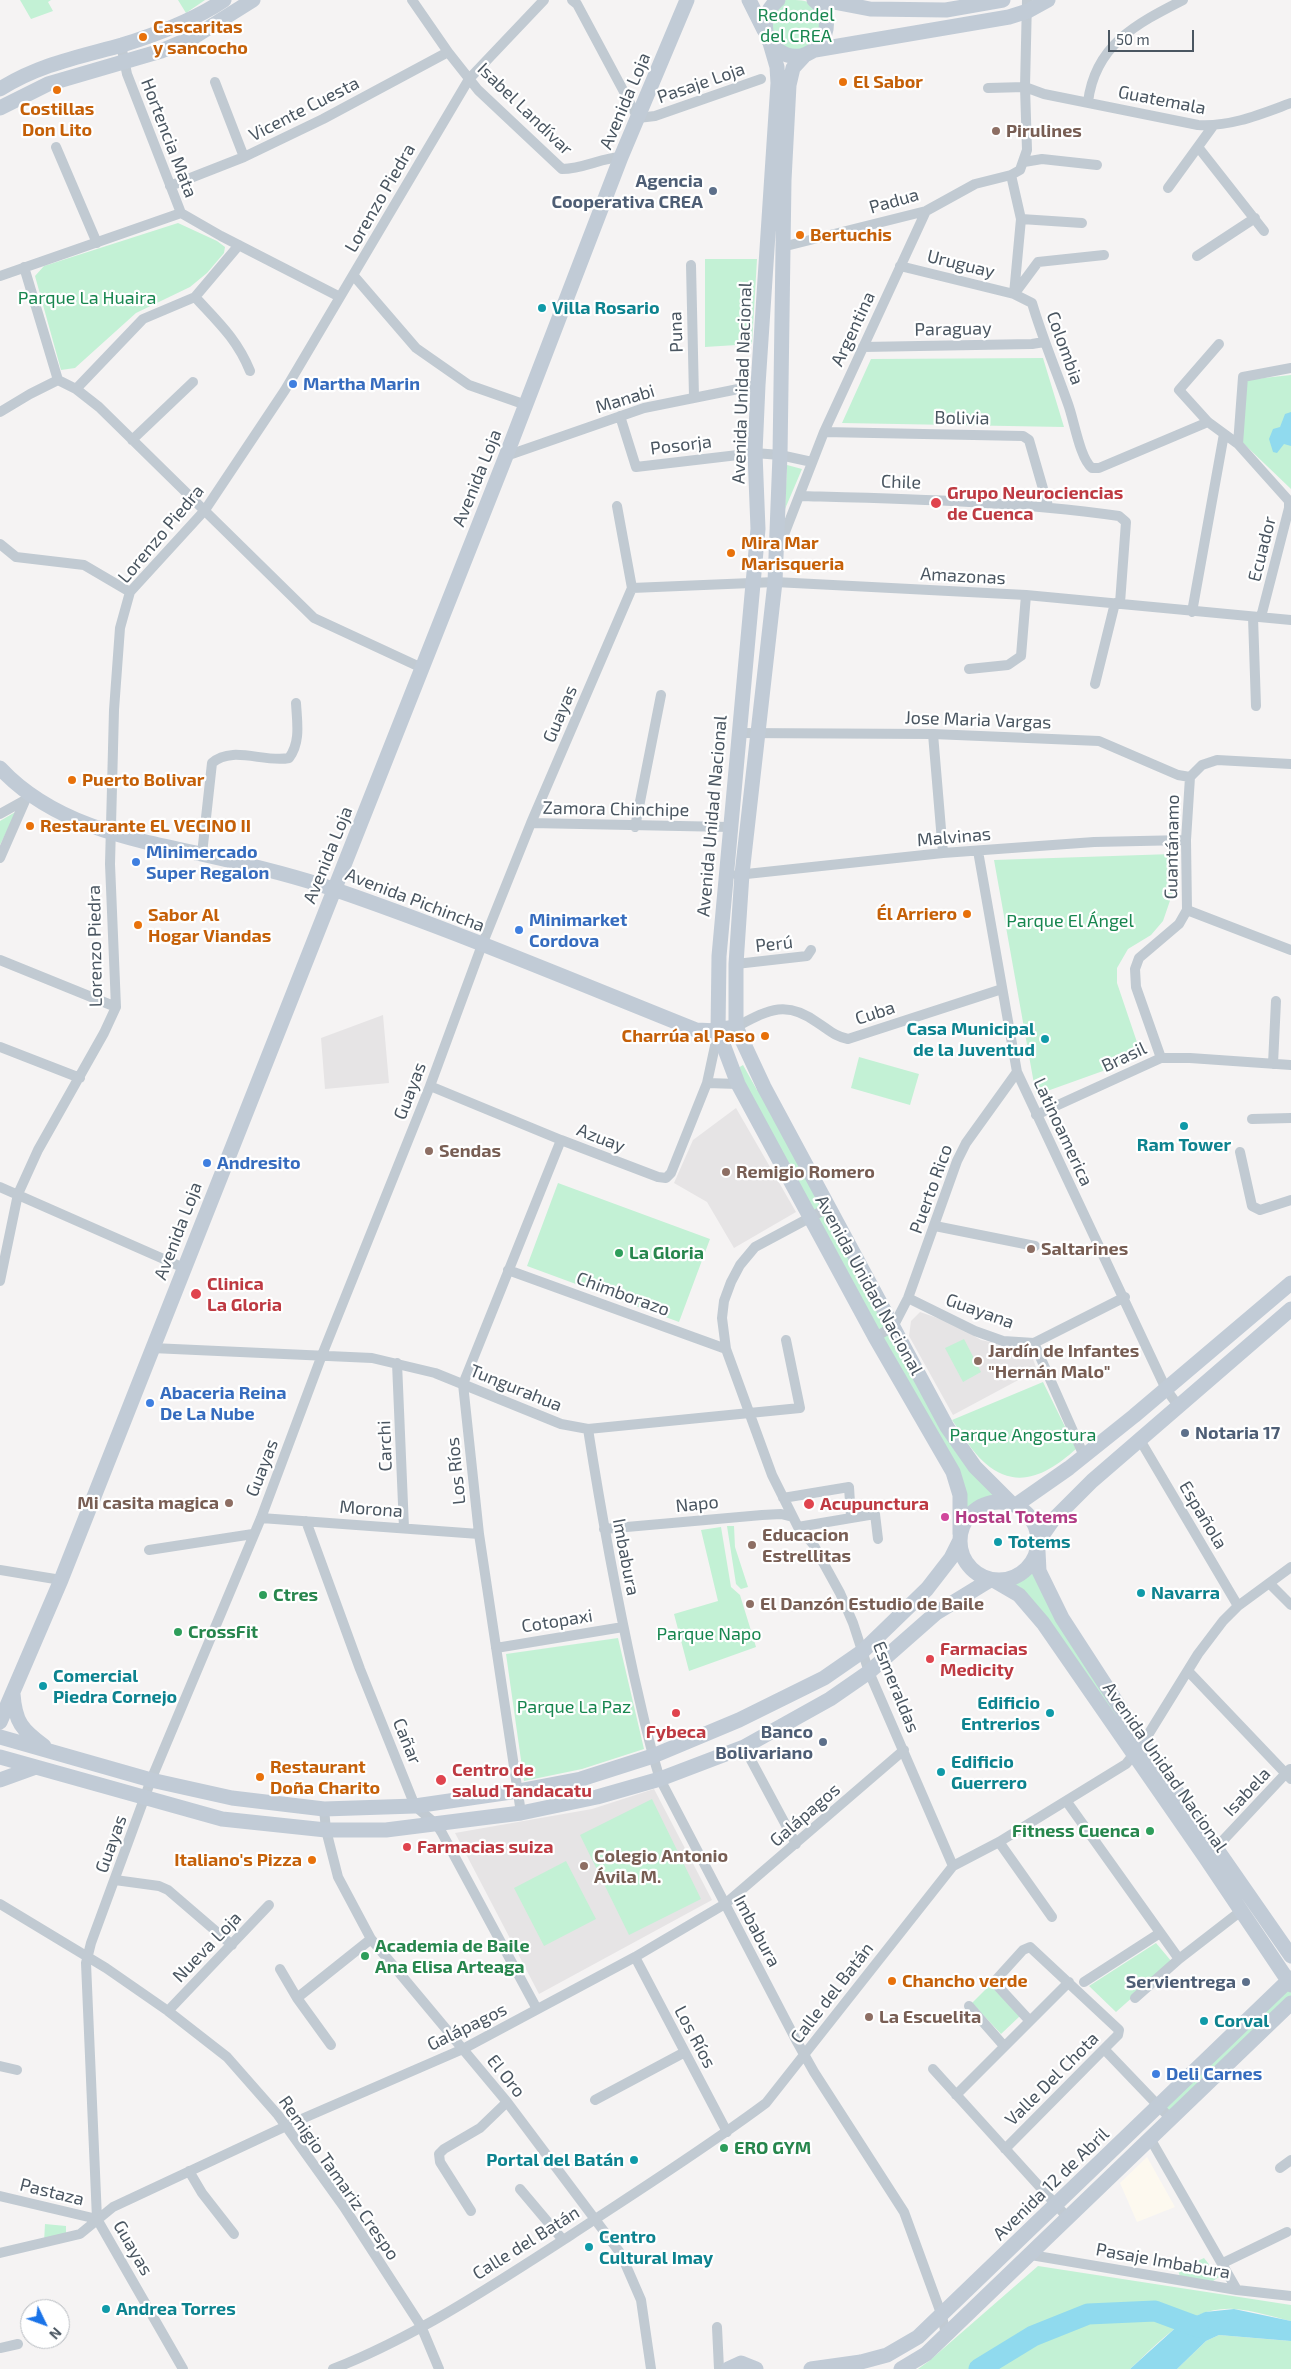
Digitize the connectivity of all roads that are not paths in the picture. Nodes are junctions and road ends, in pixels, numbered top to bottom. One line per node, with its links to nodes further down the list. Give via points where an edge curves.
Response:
1 (224, 0): 16 (main road, via 177,27)
2 (253, 0): 19 (main road, via 194,37)
3 (412, 0): 17 (street, Isabel Landívar)
4 (544, 0): 20 (street, Lorenzo Piedra)
5 (572, 0): 29 (street, Pasaje Loja)
6 (687, 0): 29 (main road, Avenida Loja)
7 (749, 0): 15 (main road)
8 (778, 0): 15 (main road, via 766,17)
9 (814, 0): 18 (main road, via 825,12 827,23 822,43)
10 (823, 0): 11 (main road, via 870,9 946,10)
11 (1003, 0)
12 (1048, 0): 14 (main road)
13 (1182, 0): 26 (street, via 1123,34 1097,67)
14 (1028, 5): 18 (main road, via 1009,17); 23 (street)
15 (768, 39): 18 (main road, via 782,53 798,56); 38 (main road, Avenida Unidad Nacional, via 777,67)
16 (121, 45): 19 (street, Hortencia Mata); 25 (main road, via 61,60)
17 (448, 52): 20 (street, Isabel Landívar); 33 (street, Vicente Cuesta, via 324,119)
18 (810, 53): 38 (main road, Avenida Unidad Nacional, via 798,62 790,75)
19 (123, 62): 28 (main road, via 48,84); 39 (street, Hortencia Mata)
20 (469, 79): 34 (street, Isabel Landívar, via 562,169 575,169 610,157); 56 (street, Lorenzo Piedra)
21 (761, 79): 29 (street, Pasaje Loja, via 655,116)
22 (215, 82): 33 (street)
23 (1025, 87): 24 (street, Guatemala); 26 (street, Guatemala); 35 (street, via 1027,150)
24 (988, 88)
25 (0, 89)
26 (1088, 102): 30 (street, Guatemala)
27 (1291, 103): 30 (street, Guatemala, via 1246,119)
28 (0, 108)
29 (638, 118): 34 (main road, Avenida Loja)
30 (1213, 126): 32 (street)
31 (56, 147): 47 (street)
32 (1198, 147): 40 (street); 43 (street)
33 (244, 157): 39 (street, Vicente Cuesta)
34 (621, 157): 70 (main road, Avenida Loja)
35 (1024, 162): 36 (street, via 1042,158); 37 (street, via 1020,170)
36 (1097, 165)
37 (1011, 175): 41 (street, Padua, via 975,184); 44 (street)
38 (778, 176): 49 (main road, Avenida Unidad Nacional); 67 (main road, Avenida Unidad Nacional)
39 (170, 186): 42 (street, Hortencia Mata)
40 (1168, 188)
41 (926, 211): 49 (street, Padua); 53 (street, Argentina)
42 (181, 213): 47 (street); 48 (street, Hortencia Mata)
43 (1255, 218): 46 (street); 51 (street)
44 (1021, 219): 45 (street); 57 (street)
45 (1082, 223)
46 (1264, 230)
47 (97, 243): 54 (street)
48 (239, 245): 58 (street); 59 (street, Hortencia Mata)
49 (782, 247): 79 (main road, Avenida Unidad Nacional)
50 (1104, 255): 57 (street, via 1038,262)
51 (1197, 256)
52 (691, 265): 69 (street, Puna)
53 (900, 266): 57 (street, Uruguay); 62 (street, Argentina)
54 (24, 267): 55 (street); 65 (street)
55 (0, 276)
56 (354, 276): 59 (street, Lorenzo Piedra); 70 (street, via 416,348 469,385)
57 (1014, 294): 60 (street, Colombia, via 1032,303)
58 (195, 297): 64 (street, via 233,339); 68 (street, via 143,319)
59 (340, 297): 85 (street, Lorenzo Piedra)
60 (1044, 342): 62 (street, Paraguay); 73 (street, Colombia, via 1069,406 1085,460 1092,468 1099,468)
61 (1219, 344): 73 (street, via 1179,390)
62 (862, 347): 74 (street, Argentina)
63 (1291, 368): 77 (street, via 1243,377)
64 (250, 371)
65 (58, 380): 68 (street); 71 (street)
66 (193, 382): 76 (street)
67 (758, 385): 69 (street, Manabi); 78 (main road, Avenida Unidad Nacional)
68 (76, 389): 76 (street, via 100,407)
69 (694, 397): 72 (street, Manabi)
70 (526, 405): 80 (main road, Avenida Loja)
71 (0, 412)
72 (620, 416): 78 (street, Posorja, via 636,467); 80 (street, Manabi)
73 (1208, 422): 75 (street)
74 (824, 432): 81 (street, Argentina); 84 (street, Bolivia, via 1023,436 1029,440)
75 (1224, 434): 77 (street); 94 (street)
76 (132, 440): 85 (street)
77 (1238, 444): 95 (street, Ecuador, via 1289,501 1287,518)
78 (755, 453): 79 (street); 88 (main road, Avenida Unidad Nacional, via 758,529)
79 (780, 454): 81 (street); 87 (main road, Avenida Unidad Nacional)
80 (506, 456): 97 (main road, Avenida Loja)
81 (812, 462): 82 (street, Argentina)
82 (800, 496): 84 (street, Chile); 87 (street, Argentina)
83 (617, 506): 90 (street)
84 (1048, 506): 93 (street, Chile, via 1119,516 1126,522 1123,593)
85 (205, 510): 91 (street, Lorenzo Piedra); 97 (street, via 314,618)
86 (0, 544): 91 (street, via 16,557 84,565)
87 (776, 556): 89 (main road, Avenida Unidad Nacional)
88 (754, 581): 89 (street, Amazonas); 90 (street, Amazonas); 103 (main road, Avenida Unidad Nacional)
89 (774, 582): 92 (street, Amazonas); 104 (main road, Avenida Unidad Nacional)
90 (632, 588): 111 (street, Guayas)
91 (130, 592): 114 (street, Lorenzo Piedra, via 120,628)
92 (1026, 596): 93 (street, Amazonas); 98 (street, via 1021,656 1008,665)
93 (1118, 603): 94 (street, Amazonas); 99 (street)
94 (1192, 612): 95 (street, Amazonas)
95 (1257, 617): 96 (street, Amazonas); 102 (street)
96 (1291, 620)
97 (422, 668): 122 (main road, Avenida Loja)
98 (969, 669)
99 (1095, 684)
100 (660, 695): 112 (street)
101 (296, 703): 118 (street, via 298,734 289,758 278,760 233,754 220,756 212,764)
102 (1256, 706)
103 (738, 733): 104 (street); 113 (main road, Avenida Unidad Nacional)
104 (757, 734): 105 (street, Jose Maria Vargas); 120 (main road, Avenida Unidad Nacional)
105 (933, 734): 108 (street, Jose Maria Vargas, via 1099,741 1178,775); 117 (street)
106 (1291, 764): 108 (street, Guantánamo, via 1217,760 1202,766)
107 (0, 768): 109 (main road, Avenida Pichincha)
108 (1190, 777): 115 (street, Guantánamo)
109 (27, 797): 110 (street); 114 (main road, Avenida Pichincha); 119 (street)
110 (0, 814)
111 (531, 823): 112 (street, Zamora Chinchipe); 124 (street, Guayas)
112 (635, 827): 113 (street, Zamora Chinchipe)
113 (729, 827): 121 (main road, Avenida Unidad Nacional)
114 (111, 833): 118 (main road, Avenida Pichincha); 131 (street, Lorenzo Piedra, via 111,922)
115 (1186, 840): 116 (street, Malvinas, via 1094,842); 123 (street, Guantánamo)
116 (978, 851): 117 (street, Malvinas); 129 (street, Latinoamerica)
117 (943, 853): 120 (street, Malvinas)
118 (202, 854): 122 (main road, Avenida Pichincha)
119 (0, 858)
120 (742, 874): 121 (street, Malvinas); 128 (main road, Avenida Unidad Nacional)
121 (726, 876): 133 (main road, Avenida Unidad Nacional, via 719,956)
122 (335, 889): 124 (main road, Avenida Pichincha); 155 (main road, Avenida Loja)
123 (1188, 910): 126 (street); 135 (street, Guantánamo, via 1179,924 1139,958 1135,969 1136,987)
124 (482, 945): 133 (main road, Avenida Pichincha, via 696,1030); 142 (street, Guayas)
125 (811, 950): 128 (street, Perú, via 807,956)
126 (1291, 950)
127 (0, 960): 131 (street)
128 (736, 964): 132 (main road, Avenida Unidad Nacional)
129 (1002, 989): 132 (street, Cuba, via 848,1039 834,1036 804,1012 789,1009 768,1010); 138 (street, Latinoamerica)
130 (1276, 1001): 136 (street)
131 (116, 1007): 139 (street, Lorenzo Piedra)
132 (736, 1027): 133 (main road, Avenida Pichincha); 151 (main road, Avenida Unidad Nacional, via 760,1081)
133 (718, 1030): 140 (street, Azuay); 141 (main road, Avenida Unidad Nacional)
134 (0, 1047): 139 (street)
135 (1161, 1058): 136 (street, Brasil); 143 (street, Brasil)
136 (1273, 1064): 137 (street, Brasil)
137 (1291, 1065)
138 (1017, 1072): 143 (street, Latinoamerica); 153 (street, Puerto Rico, via 966,1143)
139 (80, 1078): 149 (street, Lorenzo Piedra, via 38,1150)
140 (707, 1083): 141 (street); 146 (street, Azuay, via 666,1178 658,1178)
141 (738, 1084): 152 (main road, Avenida Unidad Nacional)
142 (430, 1086): 146 (street, Azuay); 168 (street, Guayas)
143 (1036, 1115): 159 (street, Latinoamerica)
144 (1291, 1118): 145 (street)
145 (1252, 1119)
146 (560, 1140): 156 (street, Los Ríos)
147 (1240, 1152): 150 (street, via 1252,1206 1260,1210)
148 (0, 1187): 149 (street)
149 (18, 1194): 155 (street); 157 (street, Lorenzo Piedra)
150 (1291, 1200)
151 (828, 1208): 152 (street, Esmeraldas); 162 (main road, Avenida Unidad Nacional)
152 (810, 1218): 163 (main road, Avenida Unidad Nacional); 167 (street, Esmeraldas, via 756,1247 740,1265 724,1301 722,1318)
153 (935, 1226): 154 (street); 160 (street, Puerto Rico)
154 (1035, 1246)
155 (184, 1268): 166 (main road, Avenida Loja)
156 (508, 1270): 167 (street, Chimborazo); 170 (street, Los Ríos)
157 (0, 1281)
158 (1291, 1283): 171 (main road)
159 (1125, 1297): 165 (street, Guayana); 171 (street, Latinoamerica)
160 (908, 1298): 162 (street, Puerto Rico); 165 (street, Guayana, via 982,1333 1003,1340)
161 (1291, 1309): 172 (main road)
162 (893, 1327): 163 (street); 178 (main road, Avenida Unidad Nacional, via 963,1451)
163 (875, 1337): 188 (main road, Avenida Unidad Nacional, via 953,1472 960,1496)
164 (786, 1340): 173 (street, Tungurahua, via 800,1408)
165 (1034, 1343): 176 (street)
166 (152, 1348): 168 (street, Tungurahua); 194 (main road, Avenida Loja)
167 (726, 1349): 173 (street, Esmeraldas)
168 (322, 1355): 169 (street, Tungurahua); 180 (street, Guayas)
169 (397, 1363): 170 (street, Tungurahua); 184 (street, Carchi)
170 (463, 1384): 174 (street, Tungurahua, via 561,1424); 187 (street, Los Ríos)
171 (1166, 1389): 172 (street, Latinoamerica); 176 (main road)
172 (1179, 1407): 175 (main road)
173 (748, 1414): 174 (street, Tungurahua); 177 (street, Esmeraldas)
174 (588, 1429): 185 (street, Imbabura)
175 (1140, 1440): 190 (main road, via 1073,1498 1053,1520); 198 (street, Española)
176 (1084, 1456): 178 (main road)
177 (783, 1498): 179 (street, Esmeraldas); 181 (street, via 849,1487)
178 (1014, 1504): 188 (main road, via 1001,1502 979,1507 964,1524); 190 (main road, via 1031,1518 1037,1530)
179 (793, 1517): 183 (street, Esmeraldas); 185 (street, Napo, via 762,1515)
180 (261, 1518): 182 (street, Morona); 186 (street, Guayas)
181 (851, 1518): 183 (street); 189 (street, via 875,1514)
182 (306, 1521): 184 (street, Morona); 221 (street, Cañar)
183 (798, 1527): 201 (street, Esmeraldas, via 813,1544 840,1593)
184 (404, 1528): 187 (street, Morona)
185 (604, 1529): 199 (street, Imbabura)
186 (253, 1534): 191 (street); 217 (street, Guayas)
187 (479, 1534): 200 (street, Los Ríos)
188 (960, 1537): 195 (main road, via 962,1554 968,1565 978,1574); 201 (main road, via 951,1558 927,1589)
189 (878, 1538)
190 (1038, 1545): 195 (main road, via 1034,1561 1022,1573 1007,1580); 208 (main road, Avenida Unidad Nacional, via 1040,1572 1048,1592)
191 (149, 1550)
192 (1291, 1567): 196 (street, Calle del Batán)
193 (0, 1570): 194 (street)
194 (61, 1580): 204 (main road, Avenida Loja)
195 (993, 1580): 203 (main road, via 936,1613); 208 (main road, Avenida Unidad Nacional, via 1011,1589 1028,1604)
196 (1270, 1584): 197 (street); 198 (street, Calle del Batán)
197 (1291, 1605)
198 (1238, 1606): 202 (street, Calle del Batán, via 1211,1636)
199 (623, 1627): 200 (street, Cotopaxi); 211 (street, Imbabura)
200 (496, 1648): 218 (street, Los Ríos)
201 (863, 1651): 203 (street, Esmeraldas); 211 (main road, via 824,1678 739,1720)
202 (1188, 1671): 208 (street, Calle del Batán); 214 (street)
203 (869, 1672): 207 (main road, via 830,1699); 210 (street, Esmeraldas)
204 (6, 1696): 205 (main road, Avenida Loja); 209 (main road, via 20,1726)
205 (0, 1722)
206 (0, 1738): 209 (main road)
207 (744, 1747): 215 (main road); 227 (street)
208 (1139, 1749): 220 (street, Calle del Batán, via 1126,1764); 228 (main road, Avenida Unidad Nacional); 229 (main road, Avenida Unidad Nacional)
209 (50, 1750): 217 (main road)
210 (904, 1750): 227 (street, Galápagos); 230 (street, Esmeraldas)
211 (653, 1756): 215 (street, Imbabura); 218 (main road, via 581,1780)
212 (0, 1758): 213 (main road)
213 (39, 1767): 216 (main road); 219 (main road)
214 (1290, 1774): 228 (street, Isabela)
215 (660, 1779): 223 (main road, via 597,1797); 233 (street, Imbabura)
216 (0, 1780)
217 (151, 1780): 219 (street, Guayas); 222 (main road, via 232,1798)
218 (518, 1791): 221 (main road); 223 (street, Los Ríos)
219 (145, 1799): 225 (main road, via 222,1819); 231 (street, Guayas)
220 (1067, 1802): 226 (street, Calle del Batán); 237 (street)
221 (415, 1806): 222 (main road); 224 (street, Cañar)
222 (324, 1809): 225 (street, El Oro)
223 (521, 1813): 224 (main road)
224 (437, 1825): 225 (main road, via 386,1830); 252 (street, Cañar)
225 (326, 1830): 238 (street, El Oro, via 338,1877)
226 (999, 1842): 230 (street, Calle del Batán); 236 (street)
227 (796, 1844): 233 (street, Galápagos)
228 (1218, 1848): 229 (street, Isabela); 240 (main road, Avenida Unidad Nacional)
229 (1205, 1857): 235 (main road, Avenida Unidad Nacional)
230 (953, 1866): 260 (street, Calle del Batán)
231 (115, 1880): 239 (street, via 168,1890); 241 (street, Guayas)
232 (0, 1904): 241 (street, Remigio Tamariz Crespo)
233 (725, 1904): 242 (street, Galápagos); 260 (street, Imbabura)
234 (269, 1905): 239 (street, Nueva Loja)
235 (1241, 1912): 243 (street); 245 (main road, Avenida Unidad Nacional)
236 (1052, 1917)
237 (1160, 1933): 243 (street); 247 (street)
238 (371, 1939): 248 (street); 257 (street, El Oro)
239 (232, 1946): 253 (street, Nueva Loja)
240 (1291, 1956)
241 (88, 1957): 253 (street, Remigio Tamariz Crespo); 282 (street, Guayas)
242 (634, 1957): 252 (street, Galápagos); 259 (street, Los Ríos)
243 (1179, 1959): 249 (street)
244 (280, 1969): 248 (street)
245 (1290, 1981): 267 (main road, Avenida 12 de Abril)
246 (1069, 1982): 254 (street); 254 (street, via 1030,1947 1023,1950 994,1982); 258 (street, Valle Del Chota, via 1120,2030)
247 (1084, 1982)
248 (297, 1998): 255 (street)
249 (1135, 1998)
250 (1291, 2003): 268 (main road, Avenida 12 de Abril)
251 (969, 2006): 256 (street)
252 (537, 2009): 257 (street, Galápagos)
253 (168, 2011): 269 (street, Remigio Tamariz Crespo, via 227,2057)
254 (1030, 2020): 256 (street)
255 (331, 2045)
256 (1004, 2046): 264 (street)
257 (463, 2049): 266 (street, El Oro); 269 (street, Galápagos)
258 (1104, 2050): 267 (street); 272 (street, Valle Del Chota)
259 (685, 2052): 265 (street); 270 (street, Los Ríos)
260 (804, 2054): 270 (street, Calle del Batán, via 766,2103); 291 (street, Imbabura, via 904,2212)
261 (0, 2066): 263 (street)
262 (933, 2069): 264 (street)
263 (17, 2070)
264 (956, 2095): 272 (street)
265 (595, 2100)
266 (507, 2102): 279 (street, via 480,2128 439,2154 440,2162); 280 (street, El Oro)
267 (1158, 2107): 268 (street); 278 (main road, Avenida 12 de Abril)
268 (1171, 2120): 271 (main road, Avenida 12 de Abril)
269 (286, 2126): 275 (street, Galápagos); 292 (street, Remigio Tamariz Crespo, via 344,2207)
270 (728, 2132): 280 (street, Calle del Batán)
271 (1151, 2140): 281 (main road, Avenida 12 de Abril); 288 (street)
272 (1005, 2149): 278 (street)
273 (1291, 2160): 274 (street)
274 (1280, 2168)
275 (189, 2171): 282 (street, Galápagos, via 113,2207); 284 (street)
276 (520, 2189): 285 (street)
277 (0, 2196): 282 (street, Pastaza)
278 (1056, 2205): 281 (street); 291 (main road, Avenida 12 de Abril)
279 (471, 2211)
280 (596, 2218): 285 (street, Calle del Batán); 301 (street, El Oro, via 621,2254 641,2300)
281 (1068, 2218): 287 (main road, Avenida 12 de Abril)
282 (97, 2219): 286 (street, Galápagos, via 80,2234); 298 (street, Guayas)
283 (1286, 2232): 288 (street)
284 (234, 2234)
285 (563, 2240): 292 (street, Calle del Batán)
286 (0, 2253)
287 (1031, 2255): 289 (street, Pasaje Imbabura); 294 (main road, Avenida 12 de Abril)
288 (1223, 2263): 289 (street)
289 (1237, 2290): 290 (street, Pasaje Imbabura)
290 (1291, 2296)
291 (942, 2316): 294 (street, Imbabura); 303 (main road, Avenida 12 de Abril, via 918,2337 887,2355)
292 (421, 2326): 299 (street, Calle del Batán, via 373,2353); 300 (street, Remigio Tamariz Crespo)
293 (717, 2327): 302 (street)
294 (946, 2335): 304 (main road, Avenida 12 de Abril, via 926,2354)
295 (18, 2344): 296 (street)
296 (0, 2348)
297 (757, 2368): 302 (main road, via 741,2364)
298 (183, 2369)
299 (333, 2369)
300 (439, 2369)
301 (651, 2369)
302 (726, 2369)
303 (811, 2369)
304 (900, 2369)

